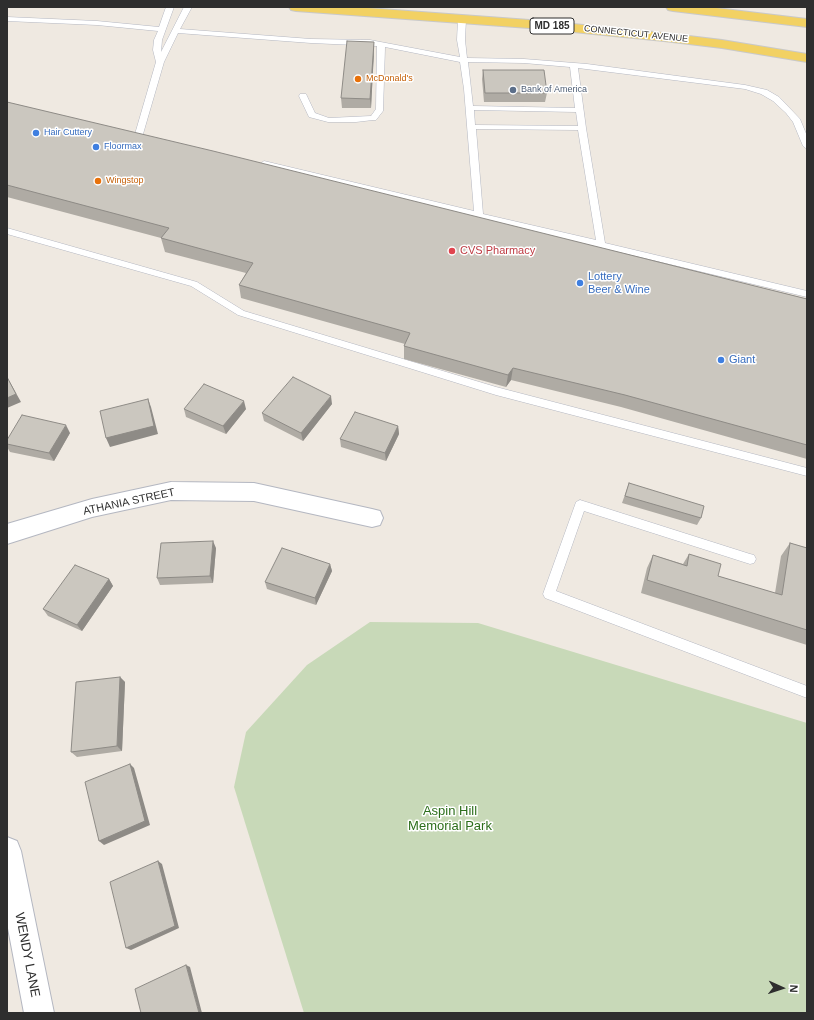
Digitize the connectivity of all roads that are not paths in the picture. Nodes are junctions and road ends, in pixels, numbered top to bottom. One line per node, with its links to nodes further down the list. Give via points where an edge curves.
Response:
1 (170, 7): 9 (lane)
2 (188, 7): 10 (lane)
3 (296, 7): 7 (main road, CONNECTICUT AVENUE / MD 185)
4 (673, 7): 5 (main road)
5 (703, 9): 8 (main road)
6 (7, 19): 9 (lane, via 90,22)
7 (462, 19): 12 (main road, CONNECTICUT AVENUE / MD 185, via 664,37); 13 (lane, via 461,40)
8 (807, 23)
9 (161, 29): 14 (lane, via 156,50)
10 (176, 31): 11 (lane); 14 (lane)
11 (381, 44): 13 (lane); 16 (lane, via 380,109 373,118 328,120 312,115)
12 (807, 58)
13 (464, 60): 15 (lane); 17 (lane)
14 (160, 62): 23 (lane)
15 (574, 65): 18 (lane); 20 (lane, via 745,87 764,92 776,99)
16 (303, 96)
17 (469, 108): 18 (lane); 21 (lane)
18 (580, 110): 22 (lane)
19 (807, 118): 20 (lane)
20 (797, 120): 24 (lane)
21 (471, 127): 22 (lane); 26 (lane)
22 (582, 128): 28 (lane)
23 (139, 134)
24 (807, 146)
25 (253, 161): 26 (lane)
26 (479, 215): 28 (lane)
27 (7, 231): 30 (lane, via 194,284 241,313 496,392)
28 (601, 245): 29 (lane)
29 (807, 294)
30 (807, 472)
31 (372, 518): 32 (street, ATHANIA STREET, via 254,492 171,491 92,508)
32 (7, 534)
33 (750, 559): 34 (lane, via 580,505 549,594)
34 (807, 692)
35 (7, 851): 36 (street, WENDY LANE)
36 (39, 1013)

